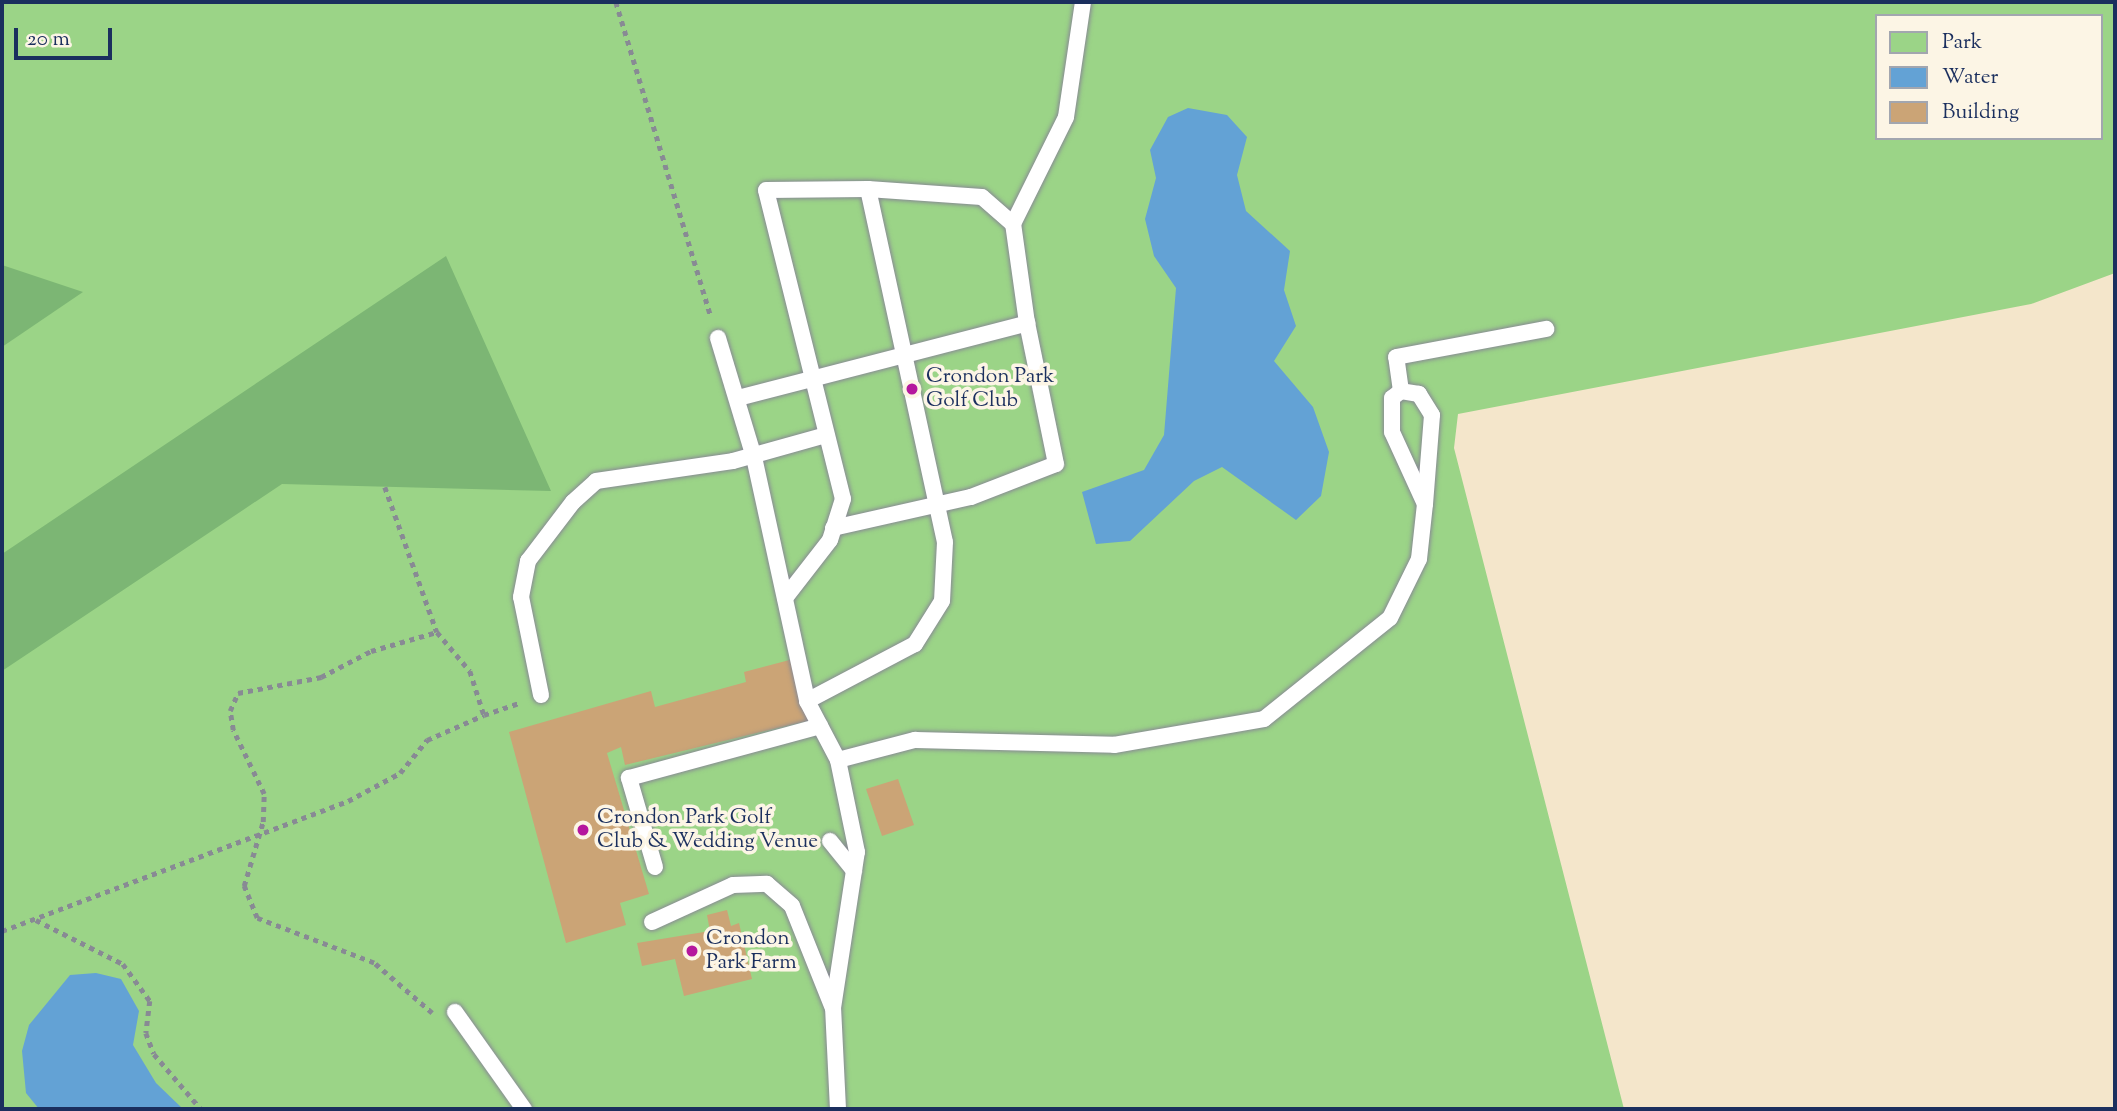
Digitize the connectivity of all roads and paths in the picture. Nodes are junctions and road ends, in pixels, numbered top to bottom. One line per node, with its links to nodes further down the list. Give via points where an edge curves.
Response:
1 (616, 2): 7 (path)
2 (1083, 2): 4 (lane, via 1066,117)
3 (867, 189): 4 (lane, via 982,197); 8 (lane); 9 (lane, via 766,190)
4 (1013, 224): 5 (lane)
5 (1027, 323): 8 (lane); 15 (lane, via 1056,464)
6 (1546, 329): 10 (lane, via 1396,357)
7 (718, 338): 11 (lane)
8 (902, 352): 9 (lane); 15 (lane)
9 (811, 378): 11 (lane); 12 (lane)
10 (1401, 391): 16 (lane, via 1392,398 1392,432); 16 (lane, via 1419,394 1432,415)
11 (738, 398): 13 (lane)
12 (826, 435): 13 (lane); 17 (lane, via 843,499)
13 (754, 457): 18 (lane); 20 (lane, via 596,481 548,528 528,561 521,597)
14 (385, 487): 19 (path)
15 (937, 504): 17 (lane); 21 (lane, via 945,542 942,601 915,644)
16 (1425, 504): 24 (lane, via 1419,559 1390,618 1264,719 1114,746 915,740)
17 (833, 528): 18 (lane, via 807,575)
18 (785, 598): 21 (lane)
19 (437, 632): 22 (path, via 470,671); 25 (path, via 371,651 321,677 238,692 230,710 233,730 264,794)
20 (541, 695): 22 (path)
21 (807, 701): 23 (lane)
22 (484, 715): 25 (path, via 427,740 377,788)
23 (820, 726): 24 (lane); 27 (lane, via 629,778)
24 (838, 760): 28 (lane, via 858,852)
25 (261, 830): 29 (path); 33 (path, via 244,886 257,918 374,962 427,1011 440,1017)
26 (830, 841): 28 (lane)
27 (655, 867)
28 (854, 871): 32 (lane)
29 (36, 920): 31 (path); 34 (path, via 123,964 150,1001 146,1032 154,1054)
30 (652, 922): 32 (lane, via 733,885 767,884 792,906)
31 (2, 931)
32 (833, 1008): 36 (lane)
33 (455, 1012): 35 (lane)
34 (201, 1109)
35 (524, 1109)
36 (838, 1109)

